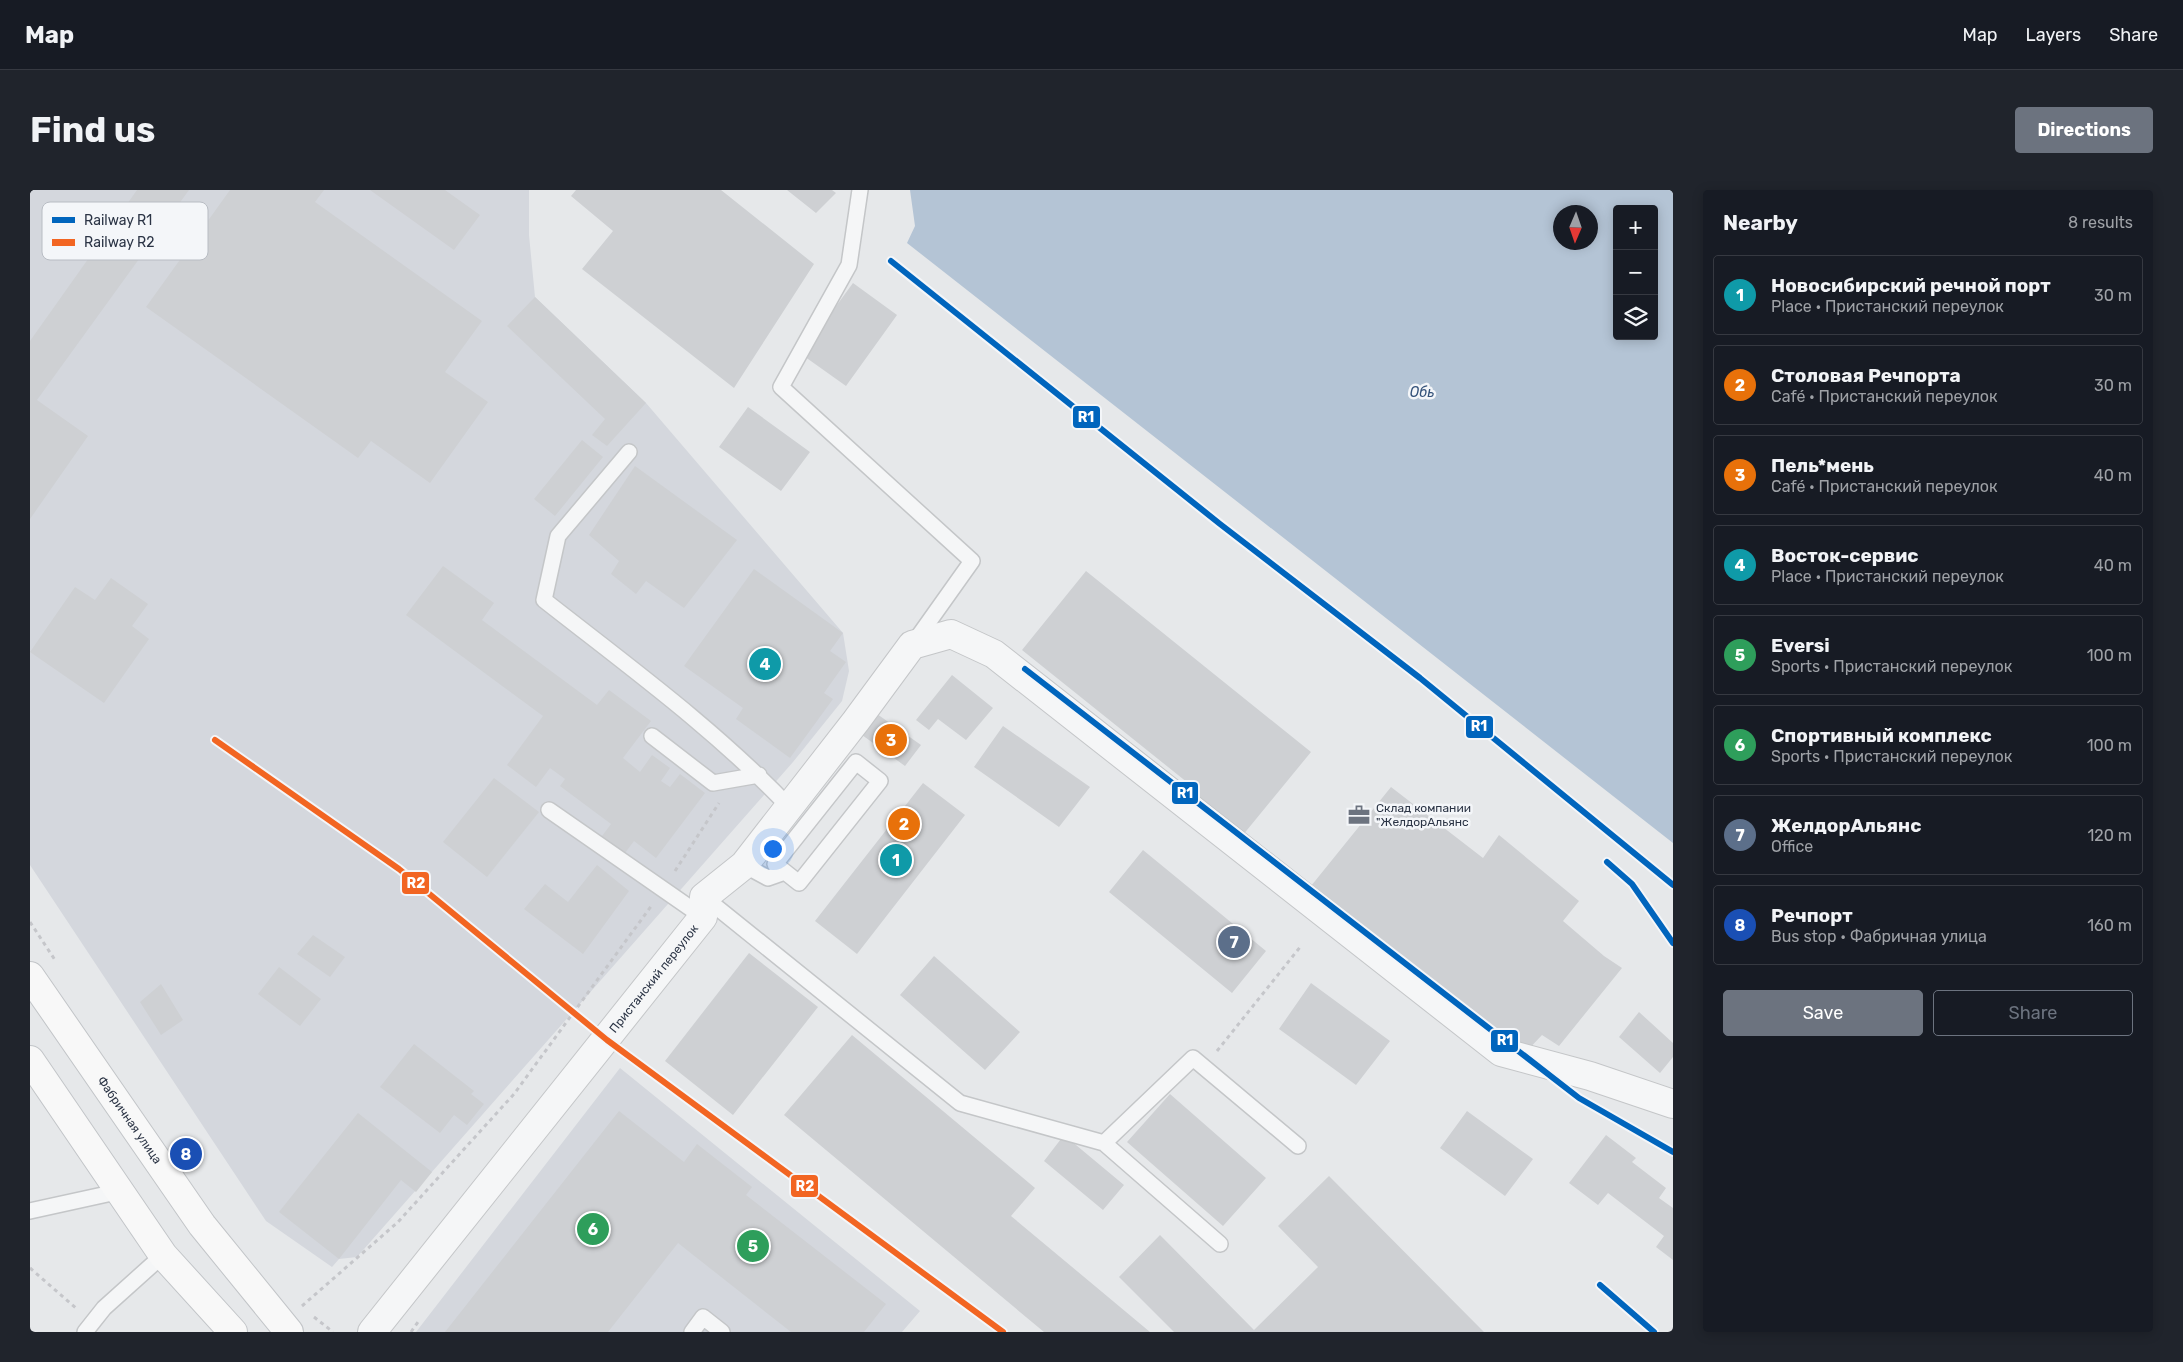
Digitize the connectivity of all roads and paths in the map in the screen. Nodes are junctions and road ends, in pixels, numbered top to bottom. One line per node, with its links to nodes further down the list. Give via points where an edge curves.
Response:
1 (860, 190): 3 (lane, via 849,265 781,387 972,561)
2 (629, 452): 5 (lane, via 558,536 544,600 665,695)
3 (912, 645): 7 (street, Пристанский переулок); 17 (street, via 950,634 994,654 1501,1052 1590,1076)
4 (652, 736): 6 (lane, via 713,783)
5 (759, 775): 6 (lane); 7 (lane)
6 (735, 779): 11 (path)
7 (789, 807): 9 (street, Пристанский переулок)
8 (549, 810): 11 (lane)
9 (744, 865): 10 (lane, via 768,878); 12 (street, Пристанский переулок)
10 (785, 872): 10 (lane, via 775,864 856,762 880,781 799,883)
11 (663, 890): 12 (lane); 25 (path, via 514,1094 398,1222)
12 (704, 907): 18 (lane, via 960,1103); 29 (street, Пристанский переулок)
13 (1301, 946): 15 (path)
14 (30, 976): 28 (main road, Фабричная улица, via 202,1224)
15 (1212, 1057)
16 (30, 1060): 20 (main road)
17 (1673, 1104)
18 (1104, 1143): 19 (lane, via 1193,1058); 22 (lane)
19 (1298, 1146)
20 (121, 1191): 21 (lane); 23 (main road)
21 (30, 1210)
22 (1220, 1244)
23 (163, 1254): 26 (lane, via 104,1308); 27 (main road)
24 (30, 1268): 26 (path)
25 (301, 1307)
26 (89, 1327)
27 (234, 1332)
28 (288, 1332)
29 (372, 1332)
30 (692, 1332): 31 (lane, via 703,1317)
31 (722, 1332)

